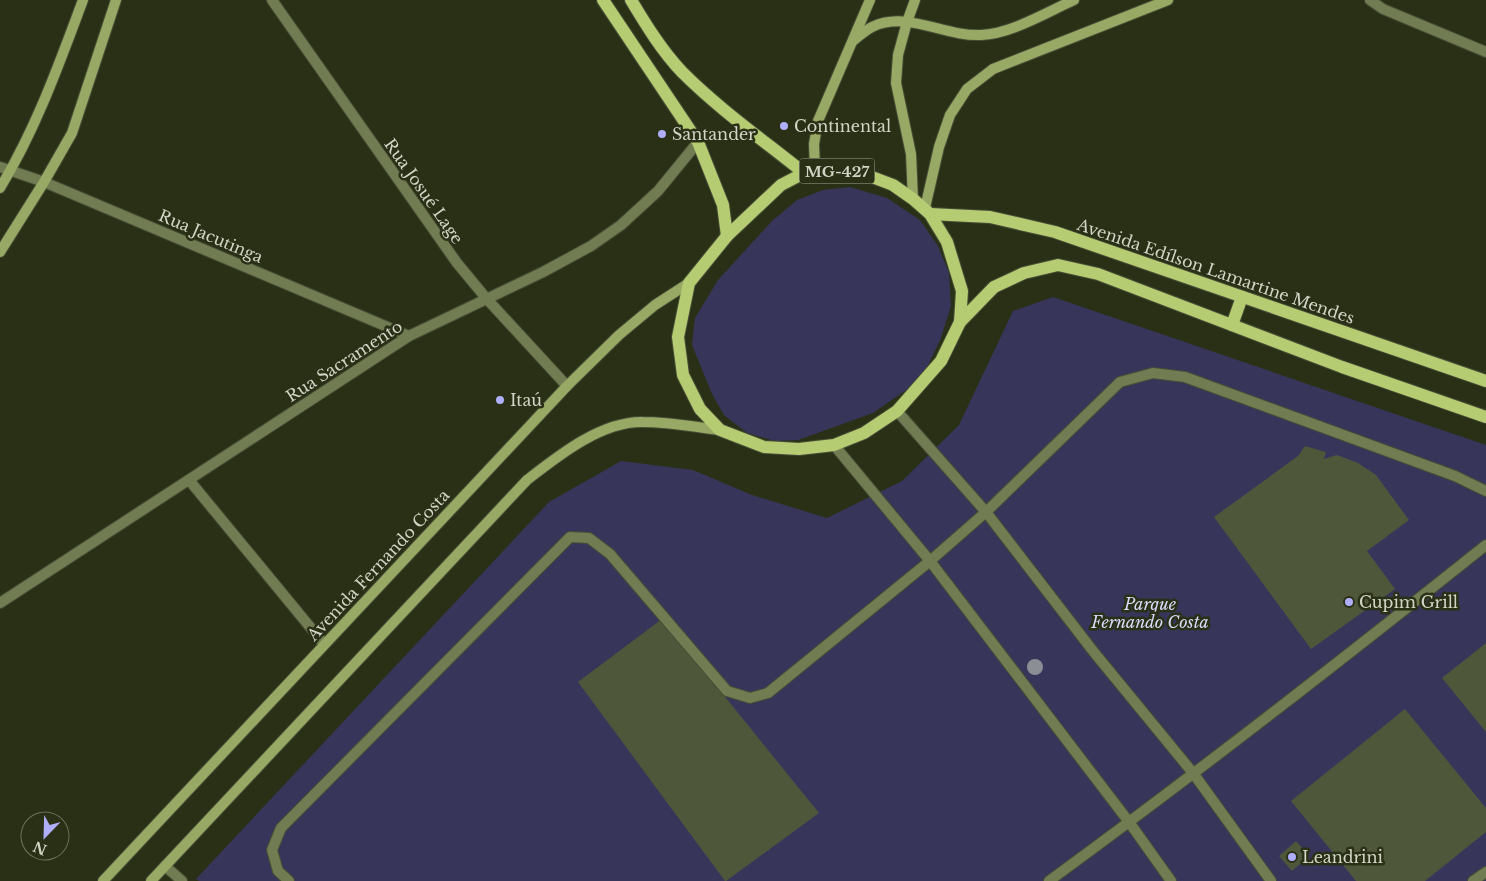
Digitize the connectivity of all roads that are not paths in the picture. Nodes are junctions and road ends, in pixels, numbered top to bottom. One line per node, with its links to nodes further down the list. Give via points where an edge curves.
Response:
1 (84, 0): 15 (main road, via 49,90)
2 (116, 0): 17 (main road, via 72,133)
3 (272, 0): 25 (street, Rua Josué Lage, via 457,263)
4 (603, 0): 14 (main road)
5 (631, 0): 16 (main road, via 654,38 681,71 709,97)
6 (870, 0): 12 (main road)
7 (915, 0): 11 (main road)
8 (1074, 0): 11 (main road, via 1002,32 980,35)
9 (1168, 0): 20 (main road, via 993,70 967,89 950,115 939,148)
10 (1370, 0): 13 (street, via 1383,9)
11 (907, 22): 12 (main road, via 892,21 872,27); 19 (main road, via 898,54 896,83 911,154)
12 (854, 40): 16 (main road, via 818,121)
13 (1486, 52)
14 (698, 142): 21 (main road, via 723,205); 25 (street, Rua Sacramento, via 658,191 622,224 591,246)
15 (5, 169): 17 (street, Rua Jacutinga); 18 (main road)
16 (809, 171): 19 (main road, MG-427, via 842,171 872,177); 21 (main road, MG-427, via 781,185)
17 (44, 182): 22 (main road); 28 (street, Rua Jacutinga)
18 (0, 188)
19 (913, 199): 20 (main road, MG-427)
20 (928, 211): 24 (main road, Avenida Edílson Lamartine Mendes, via 990,217 1055,232); 26 (main road, MG-427, via 947,242 962,291)
21 (727, 236): 23 (main road, MG-427)
22 (0, 252)
23 (689, 283): 30 (main road, Avenida Fernando Costa, via 655,305); 33 (main road, MG-427, via 678,337 683,375 700,409)
24 (1242, 297): 27 (main road); 29 (main road, Avenida Edílson Lamartine Mendes)
25 (486, 298): 28 (street, Rua Sacramento); 30 (street, Rua Josué Lage)
26 (960, 322): 27 (main road, via 994,287 1024,273 1058,265 1098,274); 31 (main road, MG-427, via 941,362)
27 (1232, 325): 32 (main road, via 1342,368)
28 (409, 336): 35 (street, Rua Sacramento)
29 (1486, 381)
30 (567, 386): 41 (main road, Avenida Fernando Costa)
31 (897, 411): 34 (main road, MG-427, via 864,433); 37 (street)
32 (1486, 417)
33 (720, 430): 34 (main road, MG-427, via 764,448); 44 (main road, via 642,422 610,428 568,448 527,480)
34 (834, 445): 39 (street)
35 (189, 480): 40 (street, Rua Sacramento); 41 (street)
36 (1486, 491): 37 (street, via 1455,476 1185,377 1153,373 1120,382)
37 (986, 512): 39 (street); 42 (street, via 1093,651)
38 (1486, 545): 42 (street)
39 (930, 561): 43 (street); 49 (street, via 768,693 750,698 727,691 610,554 589,538 570,536 281,828 272,850 278,871)
40 (0, 603)
41 (324, 644): 46 (main road, Avenida Fernando Costa)
42 (1193, 773): 43 (street); 52 (street)
43 (1129, 822): 50 (street); 51 (street)
44 (165, 866): 47 (main road); 48 (street)
45 (1486, 872): 53 (street)
46 (103, 881)
47 (151, 881)
48 (182, 881)
49 (289, 881)
50 (1049, 881)
51 (1171, 881)
52 (1271, 881)
53 (1473, 881)

